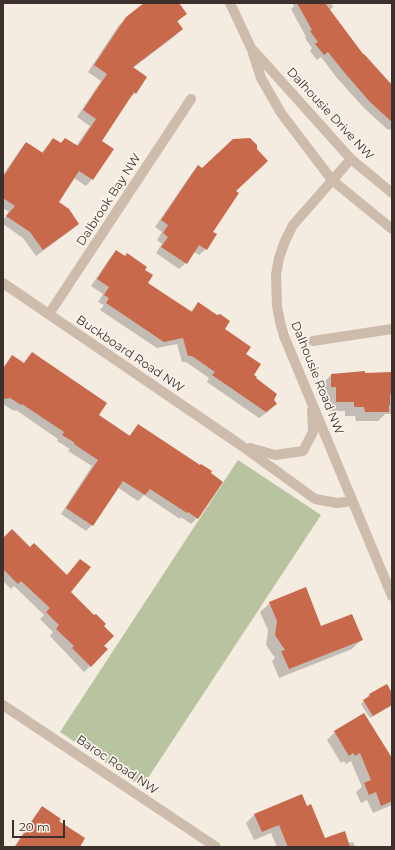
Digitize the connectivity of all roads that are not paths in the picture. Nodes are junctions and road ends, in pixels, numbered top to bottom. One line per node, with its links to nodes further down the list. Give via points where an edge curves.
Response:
1 (230, 3): 2 (street, Dalhousie Drive NW)
2 (252, 50): 4 (street, Dalhousie Drive NW); 5 (street, Dalhousie Drive NW, via 261,78 281,113)
3 (191, 100): 9 (street, Dalbrook Bay NW)
4 (351, 159): 5 (street, Dalhousie Road NW); 6 (street, Dalhousie Drive NW)
5 (332, 180): 7 (street, Dalhousie Drive NW); 12 (street, Dalhousie Road NW, via 293,225 281,252 276,276 275,291 280,322)
6 (392, 193)
7 (392, 229)
8 (3, 283): 9 (street, Buckboard Road NW)
9 (49, 314): 13 (street, Buckboard Road NW)
10 (392, 329): 11 (street)
11 (313, 341)
12 (311, 400): 13 (street, Buckboard Road NW, via 313,432 303,451 275,455); 14 (street, Dalhousie Road NW)
13 (242, 446): 14 (street, Buckboard Road NW, via 316,499 337,503)
14 (352, 501): 15 (street, Dalhousie Road NW)
15 (392, 596)
16 (3, 705): 17 (street, Baroc Road NW)
17 (216, 847)

